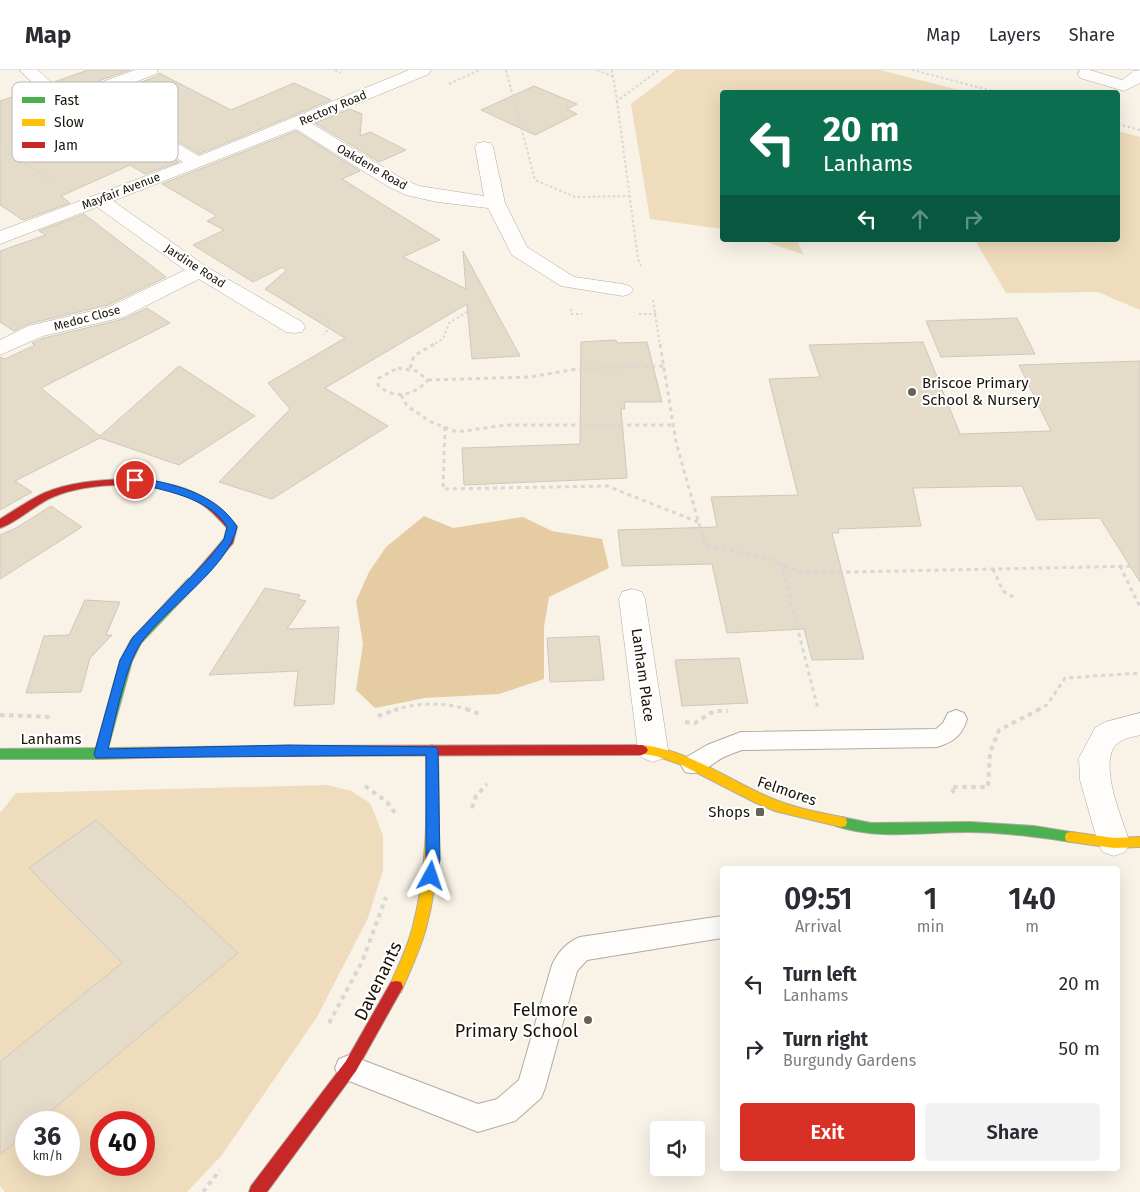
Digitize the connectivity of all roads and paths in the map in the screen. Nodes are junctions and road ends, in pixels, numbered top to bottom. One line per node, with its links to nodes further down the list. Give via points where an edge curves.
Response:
1 (28, 70): 12 (street)
2 (150, 70): 13 (street)
3 (423, 70): 18 (street, Rectory Road)
4 (480, 70): 15 (path)
5 (506, 70): 29 (path, via 535,180 575,198)
6 (597, 70): 11 (path)
7 (612, 70): 11 (path)
8 (659, 70): 17 (path)
9 (912, 70): 16 (path)
10 (1086, 74): 14 (street)
11 (613, 76): 17 (path)
12 (40, 82)
13 (118, 82)
14 (1133, 82)
15 (444, 86)
16 (989, 90)
17 (617, 101): 29 (path)
18 (297, 122): 22 (street, Rectory Road); 31 (street, Oakdene Road, via 413,191)
19 (1120, 125): 20 (path)
20 (1140, 130)
21 (0, 142): 25 (path, via 8,147)
22 (242, 144): 27 (street, Mayfair Avenue)
23 (484, 147): 31 (street)
24 (178, 151): 27 (street)
25 (12, 157)
26 (21, 162): 28 (path)
27 (197, 162): 30 (street, Mayfair Avenue)
28 (65, 188)
29 (631, 196): 33 (path)
30 (99, 200): 32 (street, Mayfair Avenue); 34 (street, Jardine Road)
31 (495, 203): 35 (street, via 519,251 568,282)
32 (0, 238)
33 (641, 268)
34 (200, 271): 43 (street, Jardine Road); 45 (street, Medoc Close, via 116,312 36,331)
35 (623, 290)
36 (651, 292): 42 (path)
37 (570, 306): 40 (path, via 571,314)
38 (470, 310): 47 (path, via 449,323 443,339 414,356)
39 (321, 314): 44 (path, via 328,321 328,330)
40 (590, 314)
41 (637, 314): 42 (path)
42 (656, 314): 46 (path)
43 (294, 327)
44 (320, 338)
45 (0, 348)
46 (664, 366): 48 (path, via 577,369 529,377); 50 (path)
47 (410, 368): 48 (path); 49 (path, via 401,366 379,378 378,385 383,391)
48 (428, 380): 49 (path, via 417,391)
49 (401, 395): 51 (path, via 407,406)
50 (674, 425): 51 (path, via 506,425 457,432); 52 (path)
51 (445, 427): 52 (path, via 443,489 607,486)
52 (698, 522): 54 (path, via 705,545)
53 (0, 524): 72 (street, via 54,492 100,482 135,480 176,490 214,507 232,527 229,540 214,559 137,640 126,660)
54 (781, 563): 57 (path, via 804,573); 63 (path, via 818,712)
55 (1120, 566): 56 (path); 57 (path); 60 (path)
56 (1140, 566)
57 (994, 569): 58 (path, via 1003,591)
58 (1015, 598)
59 (632, 599): 70 (street, Lanham Place)
60 (1140, 607)
61 (1140, 673): 78 (path, via 1065,678 1047,705 999,730 990,753 988,786 951,787)
62 (733, 712): 67 (path, via 714,711 695,723)
63 (809, 712)
64 (0, 715): 65 (path)
65 (56, 717)
66 (956, 719): 73 (lane, via 954,728 937,738 741,741 715,751)
67 (682, 722)
68 (1140, 724): 79 (street, via 1105,736 1094,758 1095,780)
69 (432, 750): 70 (street, Felmores); 72 (street, Lanhams); 83 (street, Davenants, via 433,860 426,908 413,952 382,1017)
70 (653, 750): 73 (street, Felmores)
71 (0, 754): 72 (street, Lanhams)
72 (100, 754)
73 (693, 765): 78 (street, Felmores, via 762,800 804,815 871,828)
74 (491, 780): 76 (path, via 476,796)
75 (360, 785): 77 (path, via 368,787 387,802)
76 (471, 810)
77 (399, 818)
78 (970, 826): 79 (street, Felmores)
79 (1127, 843)
80 (387, 893): 82 (path, via 347,994)
81 (720, 927): 83 (lane, via 580,949 565,966 531,1088 505,1111 478,1118)
82 (324, 1030)
83 (350, 1068): 86 (street, Davenants)
84 (226, 1163): 85 (path)
85 (203, 1192)
86 (257, 1192)

